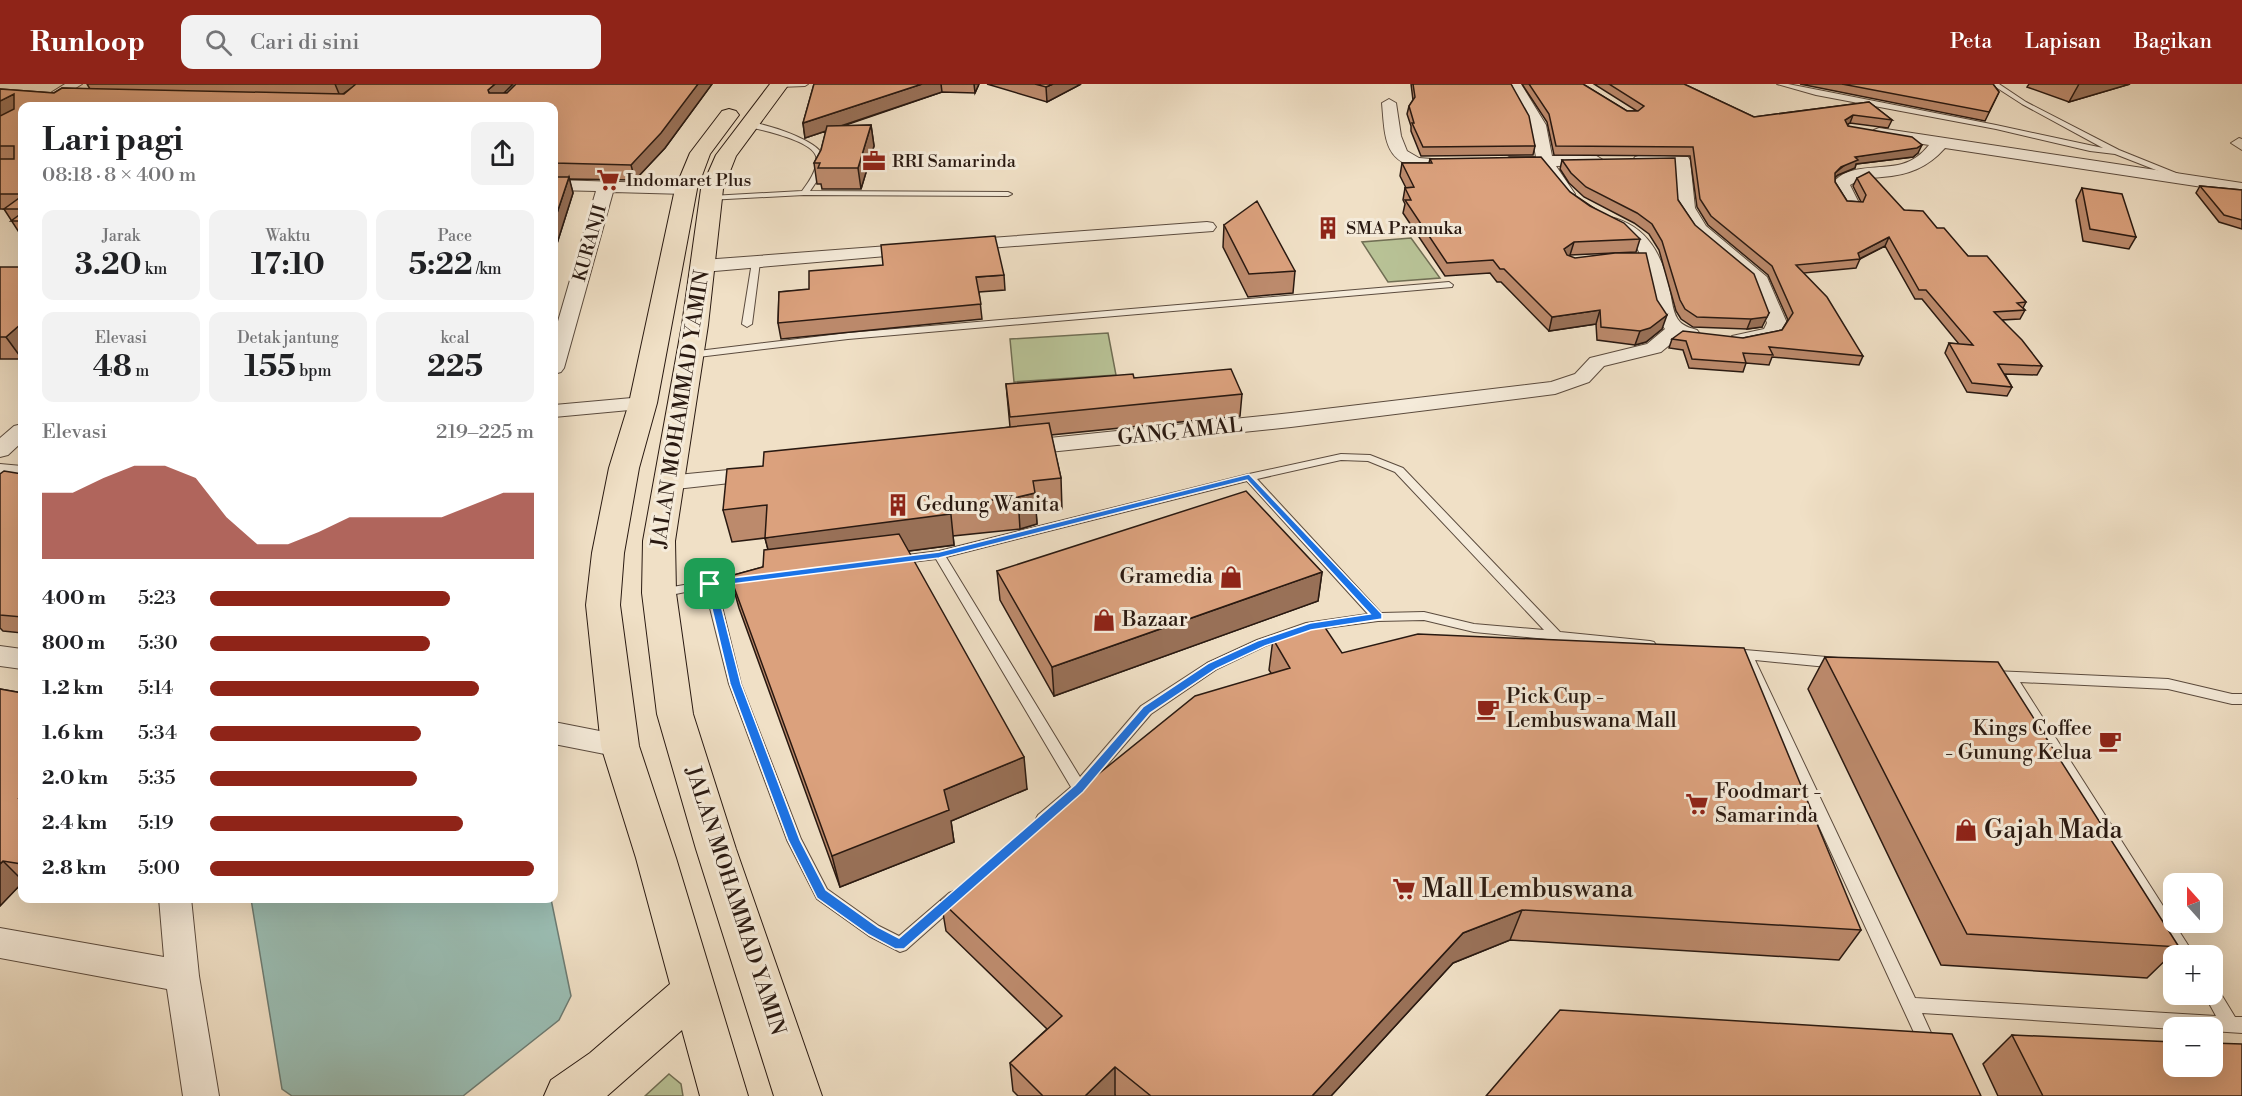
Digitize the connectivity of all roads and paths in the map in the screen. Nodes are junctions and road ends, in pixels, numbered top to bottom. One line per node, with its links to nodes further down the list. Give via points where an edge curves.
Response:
1 (75, 84): 8 (street)
2 (770, 84): 3 (lane); 12 (main road, JALAN MOHAMMAD YAMIN); 23 (main road, JALAN MOHAMMAD YAMIN, via 700,153)
3 (805, 84)
4 (1514, 84): 16 (street, via 1538,125)
5 (1780, 84): 15 (lane)
6 (1994, 84): 15 (lane)
7 (21, 96): 8 (street)
8 (54, 96): 9 (street); 10 (street)
9 (88, 97)
10 (44, 102)
11 (1389, 103): 18 (street, via 1398,153 1407,161)
12 (749, 124): 23 (main road, JALAN MOHAMMAD YAMIN); 24 (lane, via 801,141 820,155)
13 (1864, 132): 14 (street)
14 (1941, 142): 19 (street); 27 (street, via 1913,166 1849,177 1841,183)
15 (2116, 152): 19 (lane)
16 (1545, 160): 17 (street); 26 (street, via 1556,180); 38 (street, via 1682,160 1686,208 1699,229 1760,281 1777,323 1771,333 1757,338)
17 (1494, 163)
18 (1462, 164)
19 (2183, 177): 22 (street)
20 (558, 185): 21 (street)
21 (606, 187): 23 (street); 39 (street, KURANJI)
22 (2242, 188)
23 (703, 192): 24 (lane); 33 (main road, JALAN MOHAMMAD YAMIN); 41 (main road, JALAN MOHAMMAD YAMIN)
24 (804, 193): 25 (lane)
25 (1008, 194)
26 (1579, 204)
27 (1851, 205)
28 (1594, 214): 31 (street, via 1630,231 1644,243)
29 (1207, 227): 32 (street)
30 (1630, 259): 31 (street)
31 (1650, 259): 36 (street, via 1660,299)
32 (756, 262): 33 (street); 35 (lane)
33 (703, 266): 40 (main road, JALAN MOHAMMAD YAMIN)
34 (1449, 285): 40 (lane, via 848,336)
35 (747, 324)
36 (1676, 330): 37 (street); 45 (street, GANG AMAL, via 1654,348 1597,362 1582,378 1555,388)
37 (1706, 336)
38 (1727, 339)
39 (558, 354)
40 (690, 355): 50 (main road, JALAN MOHAMMAD YAMIN)
41 (643, 403): 42 (street); 68 (main road, JALAN MOHAMMAD YAMIN, via 622,479 603,605)
42 (558, 411)
43 (18, 434): 44 (street)
44 (0, 450)
45 (997, 451)
46 (0, 471): 48 (street)
47 (785, 471): 50 (street)
48 (18, 473)
49 (1249, 477): 51 (lane); 56 (lane); 57 (lane, via 1341,457 1371,458 1399,470)
50 (667, 483): 55 (main road, JALAN MOHAMMAD YAMIN, via 659,541)
51 (939, 555): 52 (lane); 69 (lane)
52 (882, 561)
53 (757, 576): 54 (lane)
54 (710, 584): 55 (lane); 71 (lane, via 735,684 794,840 822,894 900,945)
55 (658, 593): 84 (main road, JALAN MOHAMMAD YAMIN, via 675,714)
56 (1378, 617): 57 (lane, via 1424,616 1474,628); 69 (lane, via 1310,626 1212,666 1146,710)
57 (1556, 635): 58 (lane)
58 (1663, 646)
59 (1723, 653): 61 (lane)
60 (0, 656): 62 (street)
61 (1746, 656): 63 (lane); 77 (lane)
62 (18, 658)
63 (1849, 664)
64 (1975, 675): 65 (lane)
65 (2010, 677): 66 (lane, via 2168,684); 74 (lane)
66 (2242, 699)
67 (558, 734): 68 (street)
68 (620, 746): 76 (main road, JALAN MOHAMMAD YAMIN)
69 (1079, 788): 70 (lane)
70 (1034, 828)
71 (963, 890)
72 (175, 903): 75 (street)
73 (0, 943): 75 (street)
74 (2180, 945)
75 (182, 976): 81 (street)
76 (694, 991): 82 (main road, via 606,1069); 83 (main road, JALAN MOHAMMAD YAMIN)
77 (1911, 1005): 79 (lane); 80 (lane)
78 (2221, 1005): 79 (lane)
79 (2236, 1024)
80 (1938, 1066)
81 (201, 1096)
82 (568, 1096)
83 (724, 1096)
84 (798, 1096)

